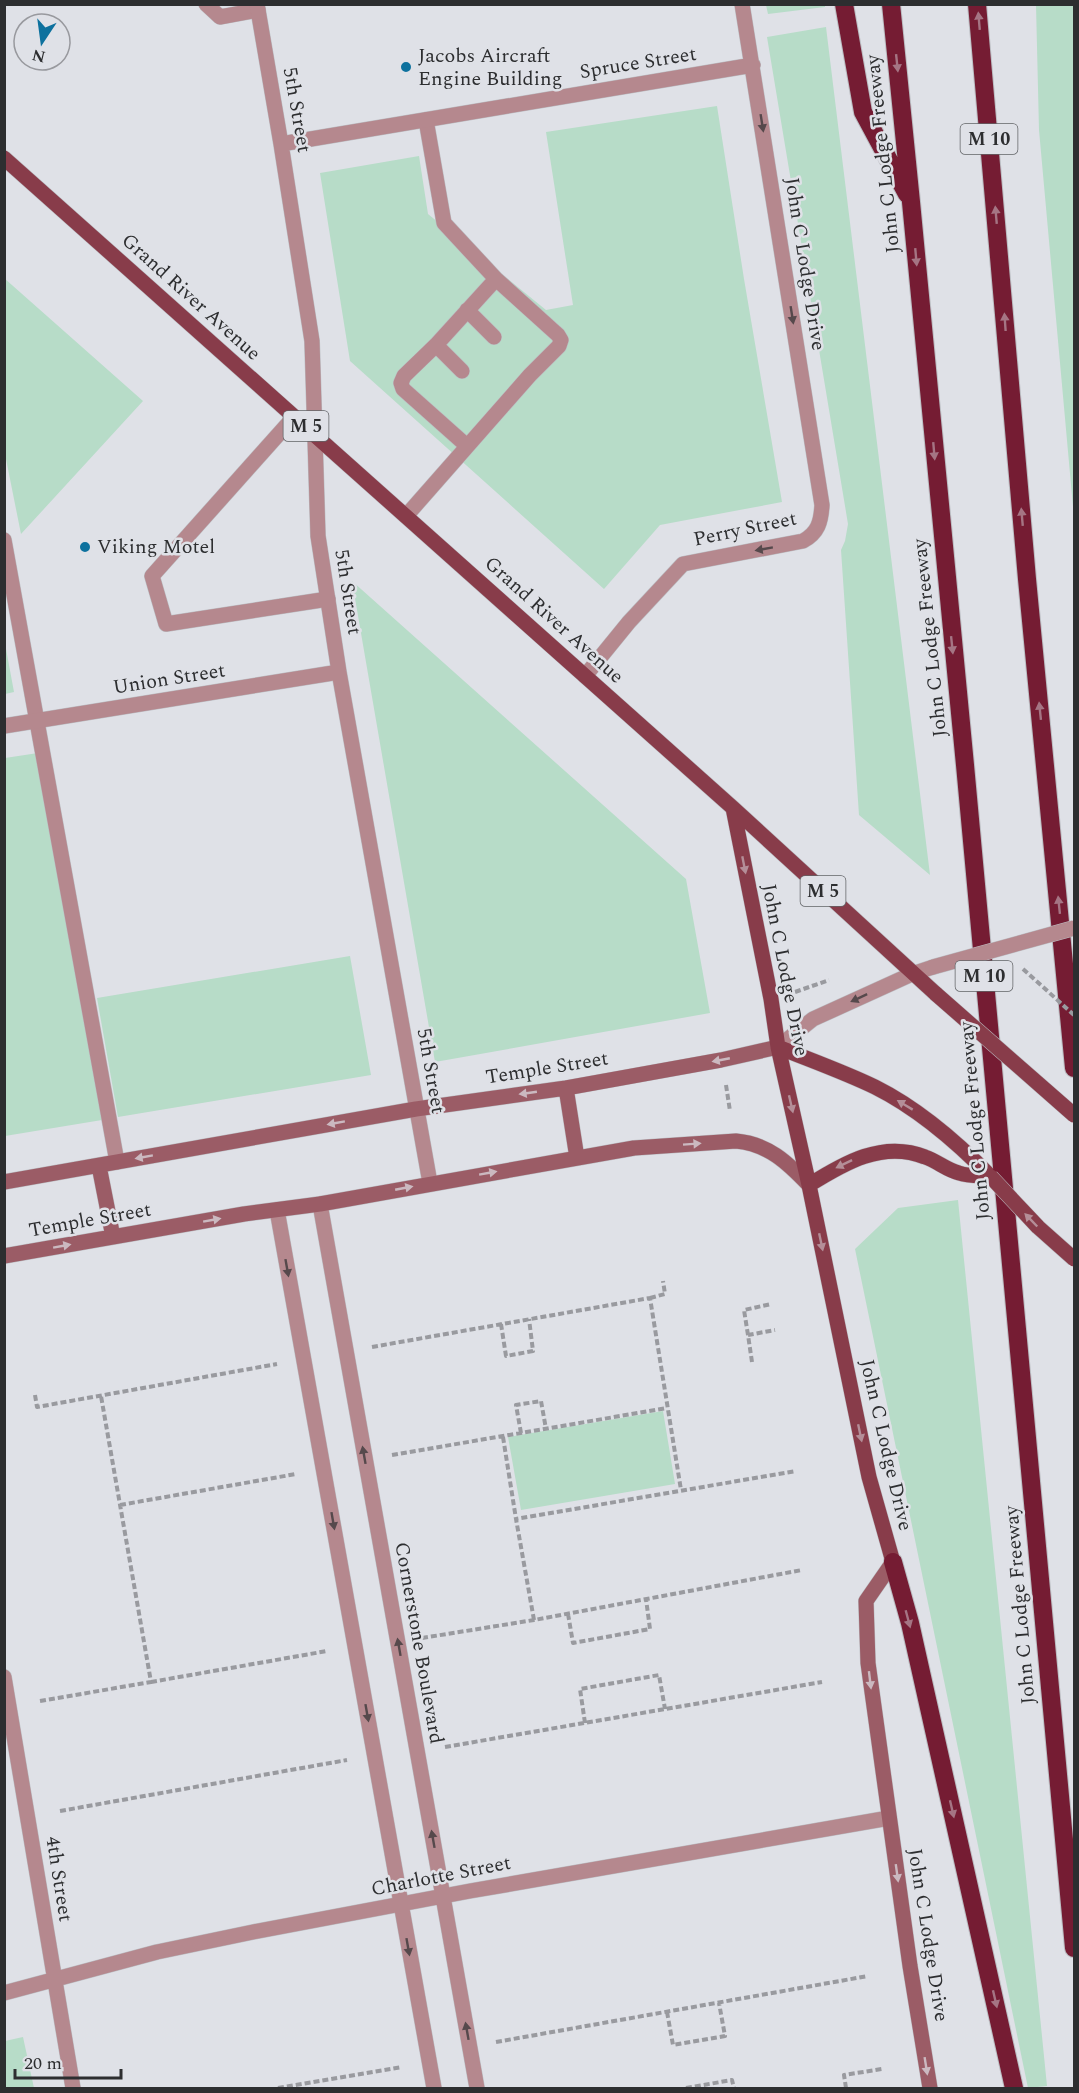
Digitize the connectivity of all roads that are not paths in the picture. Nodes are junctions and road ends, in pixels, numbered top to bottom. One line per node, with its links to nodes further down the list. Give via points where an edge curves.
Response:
1 (206, 4): 6 (street, via 220,17)
2 (742, 4): 7 (street, John C Lodge Drive)
3 (844, 4): 11 (highway, via 863,112)
4 (891, 4): 11 (highway, John C Lodge Freeway / M 10, one-way to 11)
5 (977, 4): 32 (highway, M 10, one-way to 5)
6 (257, 7): 9 (street, 5th Street)
7 (753, 65): 8 (street, Spruce Street); 21 (street, John C Lodge Drive, one-way to 21, via 822,505)
8 (426, 120): 9 (street, Spruce Street); 12 (street, via 444,223)
9 (281, 144): 18 (street, 5th Street, via 312,341)
10 (4, 158): 17 (main road, Grand River Avenue / M 5)
11 (911, 202): 53 (highway, John C Lodge Freeway / M 10, one-way to 53)
12 (496, 279): 13 (street); 19 (street, via 561,340 559,346 525,370)
13 (467, 310): 14 (street); 15 (street)
14 (494, 337)
15 (436, 345): 16 (street); 19 (street, via 401,383)
16 (462, 371)
17 (294, 417): 18 (main road, Grand River Avenue / M 5); 23 (street, via 152,576 166,624)
18 (314, 434): 20 (main road, Grand River Avenue / M 5); 23 (street, 5th Street, via 318,536)
19 (467, 446): 20 (street)
20 (406, 516): 25 (main road, Grand River Avenue / M 5)
21 (818, 530): 25 (street, Perry Street, one-way to 25, via 803,541 683,564)
22 (4, 540): 26 (street)
23 (328, 599): 24 (street, 5th Street)
24 (339, 672): 26 (street, Union Street); 34 (street, 5th Street)
25 (585, 676): 28 (main road, Grand River Avenue / M 5)
26 (38, 720): 27 (street, Union Street); 37 (street)
27 (4, 726)
28 (733, 808): 30 (main road, Grand River Avenue / M 5); 31 (main road, John C Lodge Drive, one-way to 31)
29 (1074, 928): 30 (street, Temple Street, bridge)
30 (912, 974): 31 (street, Temple Street, one-way to 31, via 813,1019); 35 (main road, Grand River Avenue / M 5, bridge)
31 (778, 1047): 33 (street, Temple Street, one-way to 33); 39 (main road, one-way to 31, via 910,1107 875,1087); 42 (main road, John C Lodge Drive, one-way to 42)
32 (1074, 1068)
33 (566, 1088): 34 (street, Temple Street, one-way to 34); 36 (street)
34 (416, 1109): 37 (street, Temple Street, one-way to 37); 41 (street, 5th Street)
35 (1074, 1115)
36 (577, 1158): 41 (street, Temple Street, one-way to 36); 42 (street, Temple Street, one-way to 42, via 634,1148 736,1141 771,1151)
37 (117, 1162): 38 (street, Temple Street)
38 (99, 1166): 40 (street, Temple Street); 45 (street)
39 (991, 1177): 42 (main road, one-way to 42, via 959,1173 924,1156 882,1152 842,1164); 47 (main road, one-way to 39, bridge)
40 (4, 1182)
41 (430, 1183): 43 (street, Temple Street, one-way to 41)
42 (809, 1185): 48 (main road, John C Lodge Drive, one-way to 48, via 869,1477)
43 (320, 1204): 44 (street, Temple Street); 51 (street, Cornerstone Boulevard, one-way to 43)
44 (277, 1210): 45 (street, Temple Street, one-way to 44); 52 (street, one-way to 52)
45 (113, 1237): 46 (street, Temple Street, one-way to 45)
46 (4, 1256)
47 (1074, 1259)
48 (893, 1562): 50 (street, John C Lodge Drive, one-way to 50, via 866,1601 868,1662); 60 (highway, one-way to 60)
49 (4, 1677): 54 (street, 4th Street)
50 (889, 1818): 51 (street, Charlotte Street); 59 (street, John C Lodge Drive, one-way to 59)
51 (443, 1897): 52 (street, Charlotte Street); 58 (street, Cornerstone Boulevard, one-way to 51)
52 (401, 1906): 54 (street, Charlotte Street, via 157,1952); 57 (street, one-way to 57)
53 (1074, 1948)
54 (54, 1980): 55 (street, Charlotte Street); 56 (street, 4th Street)
55 (4, 1993)
56 (73, 2088)
57 (434, 2088)
58 (477, 2088)
59 (930, 2088)
60 (1014, 2088)

